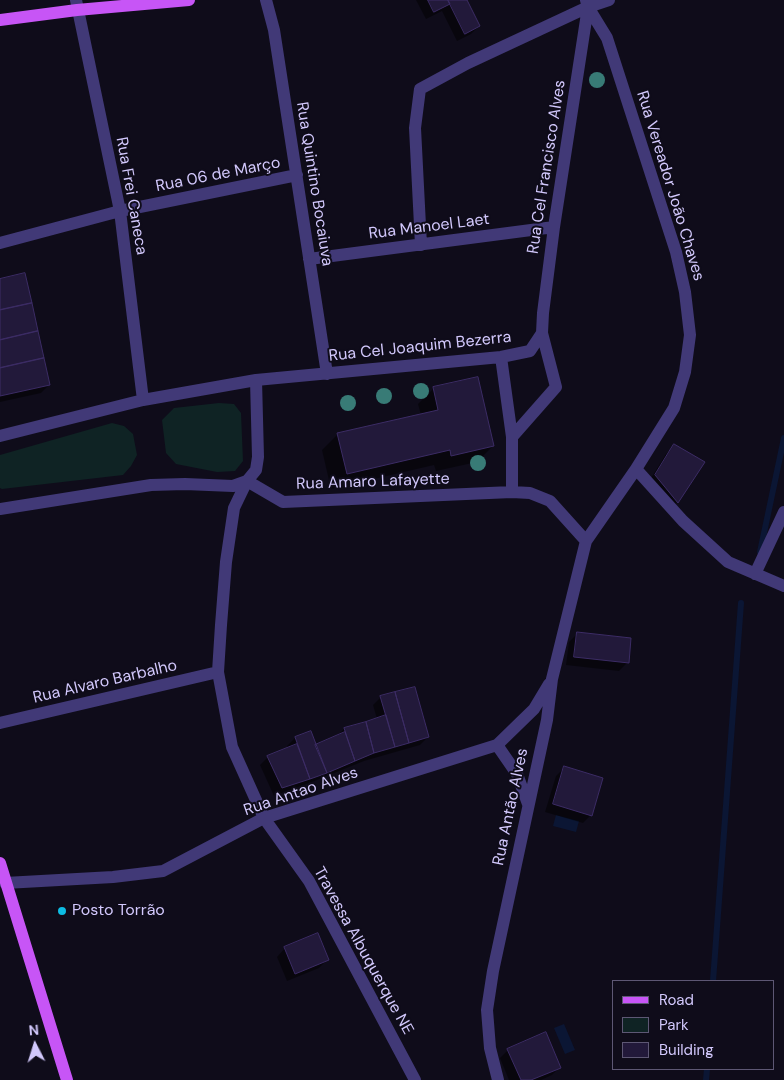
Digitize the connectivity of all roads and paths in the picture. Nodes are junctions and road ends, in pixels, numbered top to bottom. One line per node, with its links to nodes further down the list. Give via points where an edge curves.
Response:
1 (190, 0): 5 (main road)
2 (266, 0): 7 (street, Rua Quintino Bocaiuva, via 274,30)
3 (609, 0): 4 (street)
4 (587, 4): 9 (street, Rua Cel Francisco Alves); 11 (street, via 420,88 416,128); 20 (street, Rua Vereador João Chaves, via 607,38 676,252 690,335 685,372 674,408)
5 (77, 5): 6 (main road); 8 (street, Rua Frei Caneca)
6 (0, 20)
7 (297, 175): 8 (street, Rua 06 de Março); 12 (street, Rua Quintino Bocaiuva)
8 (120, 211): 10 (street, Rua 06 de Março); 17 (street, Rua Frei Caneca)
9 (554, 228): 11 (street, Rua Manoel Laet); 13 (street, Rua Cel Francisco Alves)
10 (0, 243)
11 (421, 245): 12 (street, Rua Manoel Laet)
12 (309, 259): 15 (street, Rua Quintino Bocaiuva)
13 (542, 333): 14 (street, Rua Cel Joaquim Bezerra, via 530,351); 19 (street, via 556,387)
14 (501, 357): 15 (street, Rua Cel Joaquim Bezerra); 19 (street)
15 (327, 374): 16 (street, Rua Cel Joaquim Bezerra)
16 (256, 380): 17 (street); 21 (street, Travessa Albuquerque NE, via 258,457 256,470)
17 (143, 400): 18 (street)
18 (0, 436)
19 (512, 436): 22 (street)
20 (636, 469): 25 (street, Rua Vereador João Chaves); 26 (street, via 683,521 728,562)
21 (247, 481): 22 (street, Rua Amaro Lafayette, via 283,502); 23 (street, via 232,486 152,485); 28 (street, Travessa Albuquerque NE, via 234,508 227,553)
22 (512, 492): 25 (street, Rua Amaro Lafayette, via 530,493 550,501)
23 (0, 508)
24 (784, 512): 26 (street)
25 (586, 542): 29 (street, Rua Antão Alves)
26 (755, 574): 27 (street)
27 (784, 586)
28 (218, 672): 30 (street, Rua Alvaro Barbalho); 33 (street, Travessa Albuquerque NE, via 232,747)
29 (552, 679): 31 (street, Rua Antao Alves, via 534,710); 32 (street, Rua Antão Alves)
30 (0, 724)
31 (497, 745): 32 (street, via 517,774); 33 (street, Rua Antao Alves)
32 (528, 805): 38 (street, Rua Antão Alves, via 487,1010 490,1048)
33 (264, 818): 35 (street, Rua Antao Alves, via 163,871); 37 (street, Travessa Albuquerque NE, via 309,881)
34 (0, 863): 35 (main road)
35 (5, 883): 36 (main road)
36 (67, 1080)
37 (415, 1080)
38 (498, 1080)

